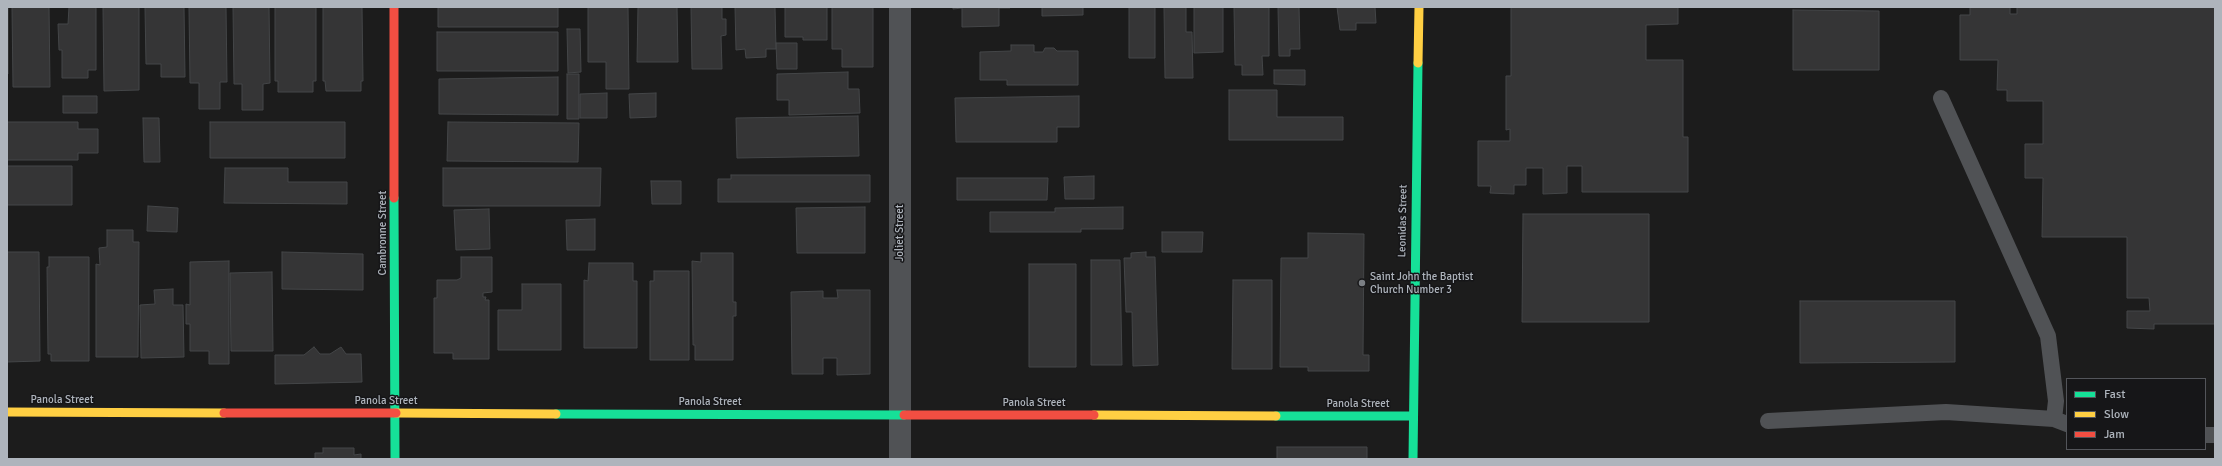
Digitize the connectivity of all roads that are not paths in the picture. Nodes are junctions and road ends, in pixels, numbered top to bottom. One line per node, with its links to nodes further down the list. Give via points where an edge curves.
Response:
1 (394, 7): 6 (street, Cambronne Street)
2 (900, 7): 7 (street, Joliet Street)
3 (1419, 7): 8 (street, Leonidas Street)
4 (1941, 98): 10 (lane, via 2048,336)
5 (7, 412): 6 (street, Panola Street)
6 (395, 413): 7 (street, Panola Street); 11 (street, Cambronne Street)
7 (900, 414): 8 (street, Panola Street); 12 (street, Joliet Street)
8 (1412, 416): 13 (street, Leonidas Street)
9 (1768, 421): 10 (lane, via 1946,412)
10 (2060, 422)
11 (395, 459)
12 (900, 459)
13 (1413, 459)

